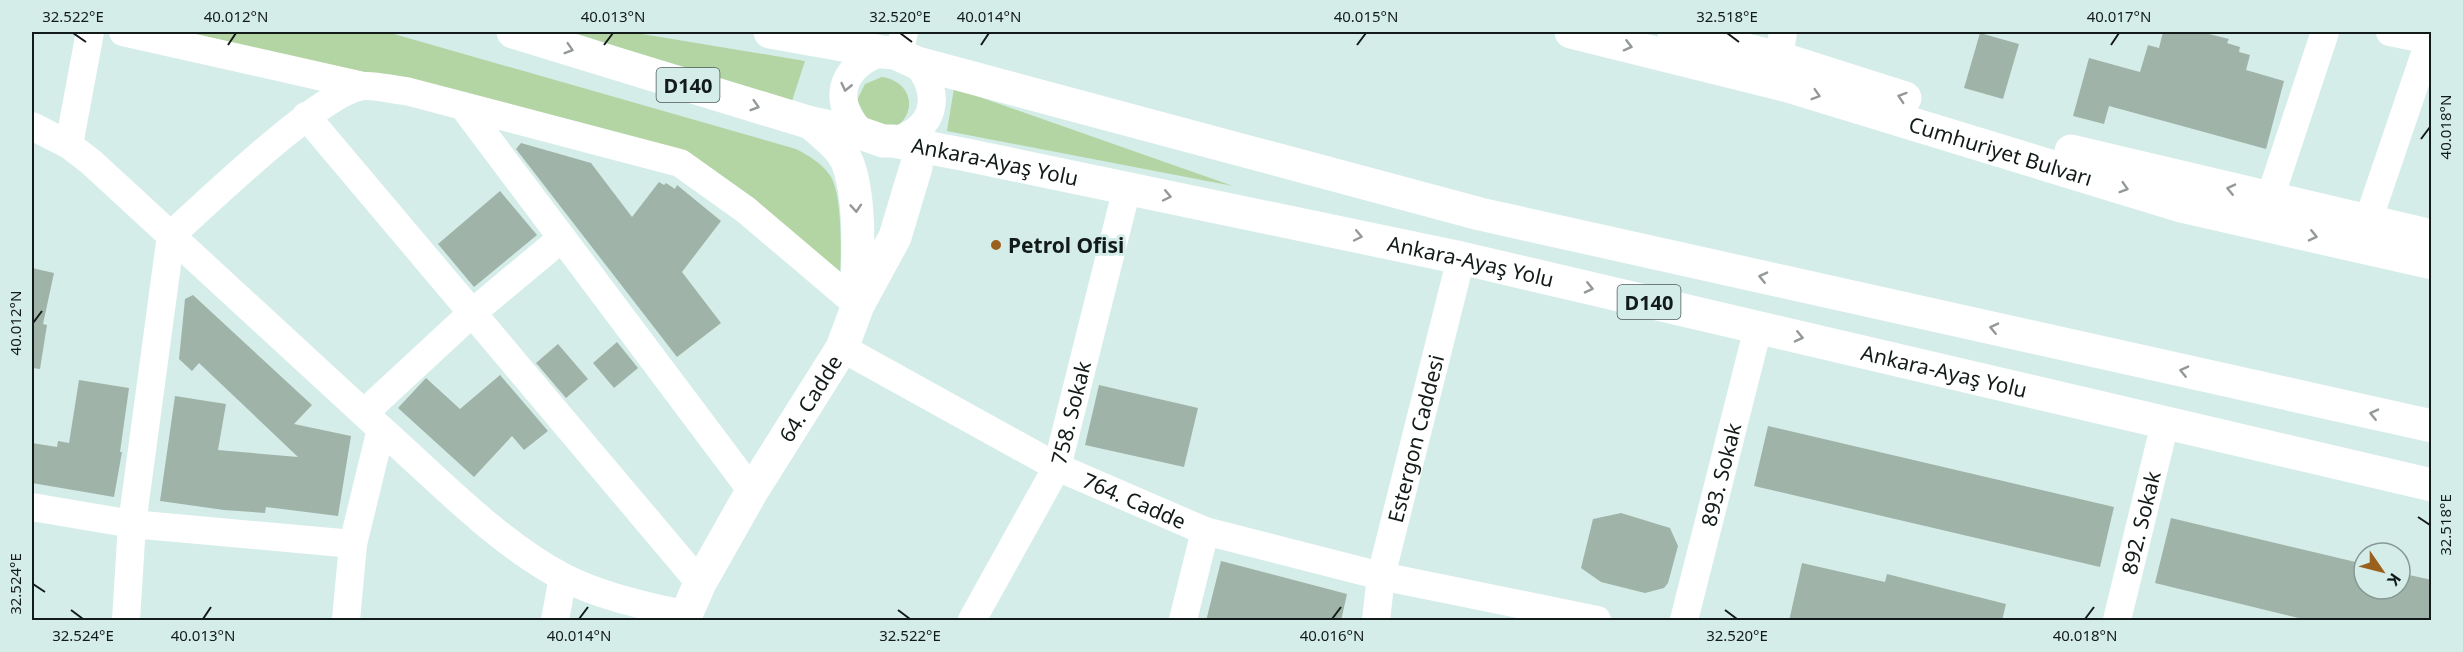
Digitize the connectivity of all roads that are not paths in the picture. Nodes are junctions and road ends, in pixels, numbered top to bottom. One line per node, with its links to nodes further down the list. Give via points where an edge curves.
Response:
1 (90, 32): 18 (street)
2 (123, 32): 12 (street)
3 (513, 32): 15 (main road, Ankara-Ayaş Yolu / D140, one-way to 15)
4 (770, 32): 10 (main road, D140)
5 (1571, 32): 11 (main road, Cumhuriyet Bulvarı, one-way to 11)
6 (1674, 32): 11 (main road, Cumhuriyet Bulvarı)
7 (2325, 32): 21 (street)
8 (2390, 32): 9 (street)
9 (2430, 37): 22 (street)
10 (901, 50): 17 (street, via 926,74 932,102); 17 (street, one-way to 17, via 868,57 855,66 844,94 845,110); 34 (main road, D140, one-way to 10, via 1480,214)
11 (1777, 57): 21 (main road, Cumhuriyet Bulvarı, one-way to 11, via 2073,152); 27 (main road, Cumhuriyet Bulvarı, one-way to 27, via 2181,206)
12 (363, 86): 13 (street, via 406,91); 14 (street)
13 (463, 106): 25 (street); 28 (street, via 680,163 746,210)
14 (306, 116): 23 (street); 29 (street)
15 (811, 123): 17 (main road, Ankara-Ayaş Yolu / D140); 19 (main road, via 834,144)
16 (32, 126): 18 (street)
17 (889, 137): 19 (street); 20 (main road, Ankara-Ayaş Yolu / D140); 28 (main road, 64. Cadde, via 895,237)
18 (69, 146): 23 (street)
19 (848, 164): 28 (main road, one-way to 28, via 856,204)
20 (1127, 188): 26 (main road, Ankara-Ayaş Yolu / D140, one-way to 26); 35 (street, 758. Sokak)
21 (2270, 198): 22 (main road, Cumhuriyet Bulvarı)
22 (2367, 221): 24 (main road, Cumhuriyet Bulvarı)
23 (171, 235): 32 (street); 39 (street)
24 (2432, 236)
25 (562, 238): 29 (street); 37 (street)
26 (1461, 258): 30 (main road, Ankara-Ayaş Yolu / D140, one-way to 30); 42 (street, Estergon Caddesi)
27 (2432, 263)
28 (858, 305): 31 (main road, 64. Cadde)
29 (472, 313): 32 (street); 44 (street)
30 (1758, 328): 33 (main road, Ankara-Ayaş Yolu / D140, one-way to 33); 53 (street, 893. Sokak)
31 (842, 348): 35 (street, 764. Cadde); 37 (main road, 64. Cadde)
32 (373, 421): 41 (street); 43 (street, via 515,547)
33 (2165, 423): 36 (main road, Ankara-Ayaş Yolu / D140); 54 (street, 892. Sokak)
34 (2432, 426)
35 (1057, 467): 40 (street, 764. Cadde); 49 (street, 758. Sokak)
36 (2432, 485)
37 (752, 491): 44 (main road, 64. Cadde)
38 (32, 507): 39 (street)
39 (132, 524): 41 (street); 46 (street)
40 (1205, 531): 42 (street, 764. Cadde); 50 (street)
41 (353, 544): 47 (street)
42 (1382, 576): 51 (street, Estergon Caddesi); 52 (street, 764. Cadde)
43 (563, 577): 45 (street, via 620,600); 48 (street)
44 (700, 583): 45 (main road, 64. Cadde)
45 (686, 618)
46 (126, 621)
47 (346, 621)
48 (555, 621)
49 (972, 621)
50 (1183, 621)
51 (1376, 621)
52 (1597, 621)
53 (1684, 621)
54 (2117, 621)

